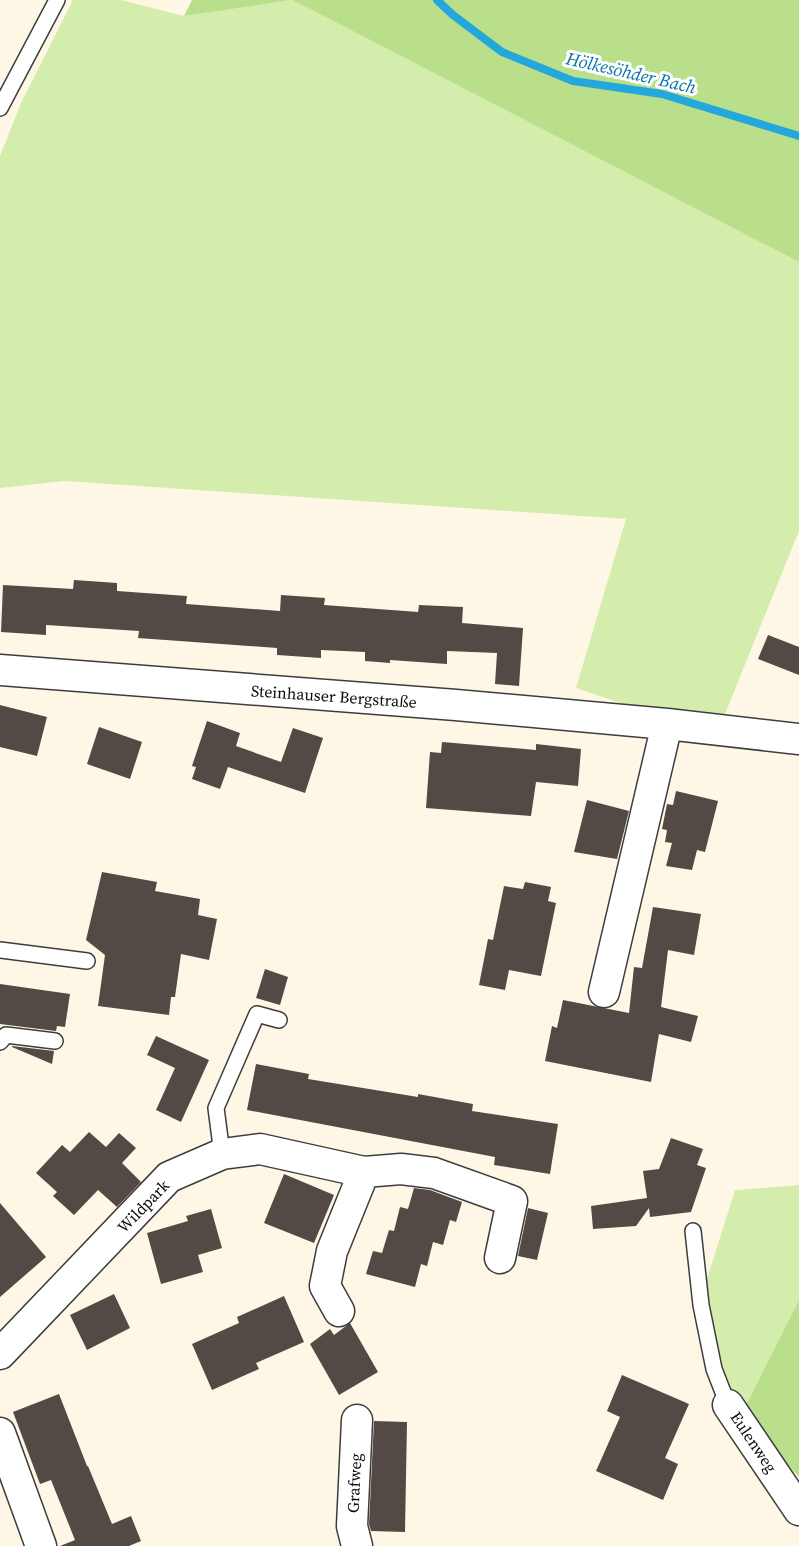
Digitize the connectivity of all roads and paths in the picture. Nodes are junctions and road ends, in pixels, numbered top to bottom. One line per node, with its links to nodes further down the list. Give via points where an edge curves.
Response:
1 (57, 0): 2 (lane)
2 (0, 108)
3 (0, 670): 4 (street, Steinhauser Bergstraße)
4 (667, 724): 5 (street, Steinhauser Bergstraße); 8 (street)
5 (799, 740)
6 (0, 950): 7 (lane)
7 (87, 961)
8 (604, 992)
9 (279, 1020): 12 (lane, via 257,1014 216,1108)
10 (55, 1041): 11 (lane, via 6,1035)
11 (0, 1042)
12 (222, 1154): 13 (street, Wildpark, via 260,1149); 17 (street, Wildpark, via 169,1178)
13 (364, 1172): 15 (street, Wildpark, via 401,1169 434,1173 512,1201); 16 (street, via 332,1251 325,1286)
14 (693, 1231): 18 (lane, via 700,1305 714,1369)
15 (500, 1258)
16 (339, 1311)
17 (0, 1354)
18 (728, 1405): 21 (street, Eulenweg)
19 (357, 1420): 23 (street, Grafweg, via 352,1526)
20 (0, 1432): 22 (street)
21 (799, 1510)
22 (41, 1546)
23 (357, 1546)

